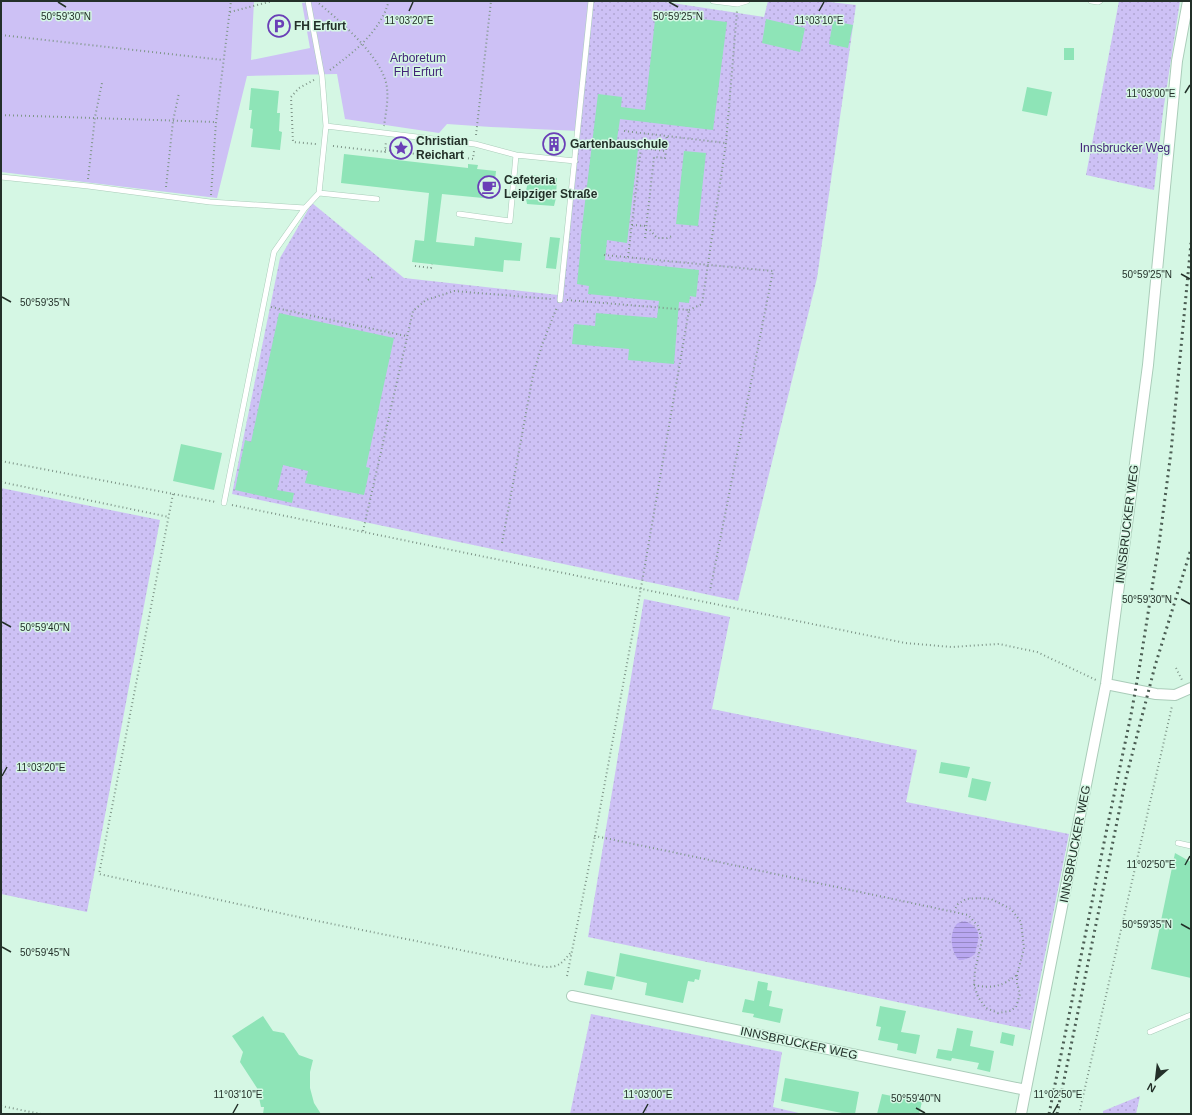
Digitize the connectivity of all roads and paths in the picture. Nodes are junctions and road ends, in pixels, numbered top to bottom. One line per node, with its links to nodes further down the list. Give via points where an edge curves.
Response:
1 (231, 1): 13 (path)
2 (274, 1): 13 (path)
3 (308, 1): 22 (lane, via 322,76)
4 (316, 1): 24 (path, via 342,23 378,64 385,81 387,100)
5 (491, 1): 27 (path)
6 (592, 1): 32 (lane)
7 (713, 1): 12 (lane)
8 (747, 1): 12 (lane)
9 (1091, 1): 10 (lane)
10 (1100, 1)
11 (1188, 1): 66 (street, INNSBRUCKER WEG, via 1177,61 1148,365)
12 (737, 4): 26 (path)
13 (230, 12): 15 (path)
14 (1, 35): 15 (path)
15 (223, 60): 21 (path)
16 (102, 83): 19 (path)
17 (179, 93): 20 (path)
18 (1, 115): 19 (path)
19 (95, 117): 20 (path); 34 (path)
20 (173, 121): 21 (path); 36 (path)
21 (216, 122): 38 (path)
22 (326, 126): 24 (lane); 28 (lane)
23 (624, 131): 25 (path)
24 (385, 133): 27 (lane); 29 (path)
25 (668, 136): 26 (path); 30 (path)
26 (726, 143): 48 (path)
27 (475, 144): 29 (path, via 473,159); 31 (lane)
28 (324, 145): 29 (path); 35 (lane)
29 (385, 150)
30 (666, 151): 41 (path, via 641,148); 42 (path, via 665,158 654,157)
31 (516, 155): 32 (lane); 40 (lane, via 510,220)
32 (575, 160): 52 (lane)
33 (1, 177): 34 (lane)
34 (88, 186): 36 (lane)
35 (319, 193): 37 (lane); 39 (lane)
36 (165, 196): 38 (lane)
37 (377, 199)
38 (210, 202): 39 (lane)
39 (304, 208): 53 (lane, via 274,252)
40 (459, 214)
41 (632, 225): 42 (path); 46 (path)
42 (646, 228): 43 (path, via 657,238); 44 (path)
43 (672, 236)
44 (645, 238)
45 (604, 255): 46 (path)
46 (628, 257): 48 (path)
47 (432, 264): 49 (path, via 432,268)
48 (708, 264): 54 (path, via 702,304); 64 (path, via 773,271)
49 (415, 266)
50 (374, 276): 51 (path)
51 (368, 280)
52 (560, 300): 54 (path); 55 (path, via 454,291 426,300 413,311); 62 (path, via 533,375)
53 (264, 305): 55 (path); 59 (lane)
54 (690, 310): 63 (path)
55 (406, 336): 61 (path)
56 (1, 462): 58 (path)
57 (1, 482): 60 (path)
58 (174, 494): 59 (path); 60 (path)
59 (224, 503): 61 (path)
60 (169, 516): 73 (path, via 99,874 544,968 556,967)
61 (363, 531): 63 (path)
62 (502, 543)
63 (641, 588): 65 (path, via 905,643 952,647 999,644 1036,652); 69 (path)
64 (710, 591)
65 (1090, 678)
66 (1106, 684): 68 (street, via 1156,694); 80 (street, INNSBRUCKER WEG)
67 (1191, 688): 68 (street)
68 (1175, 695): 84 (path)
69 (595, 836): 72 (path); 73 (path)
70 (1178, 843): 71 (lane)
71 (1191, 846)
72 (954, 911): 74 (path, via 958,904 966,899 979,898 991,899 1011,909 1022,922 1024,948); 76 (path, via 968,914 978,926 982,940)
73 (572, 952): 75 (path)
74 (1017, 975): 76 (path, via 997,986); 76 (path, via 1020,994 1016,1007 1010,1011 998,1013 986,1008 978,997)
75 (567, 976)
76 (974, 985)
77 (572, 996): 80 (street, INNSBRUCKER WEG)
78 (1191, 1015): 79 (lane)
79 (1150, 1032)
80 (1026, 1090): 83 (street, INNSBRUCKER WEG)
81 (1, 1106): 82 (path)
82 (41, 1114)
83 (1021, 1114)
84 (1079, 1114)

